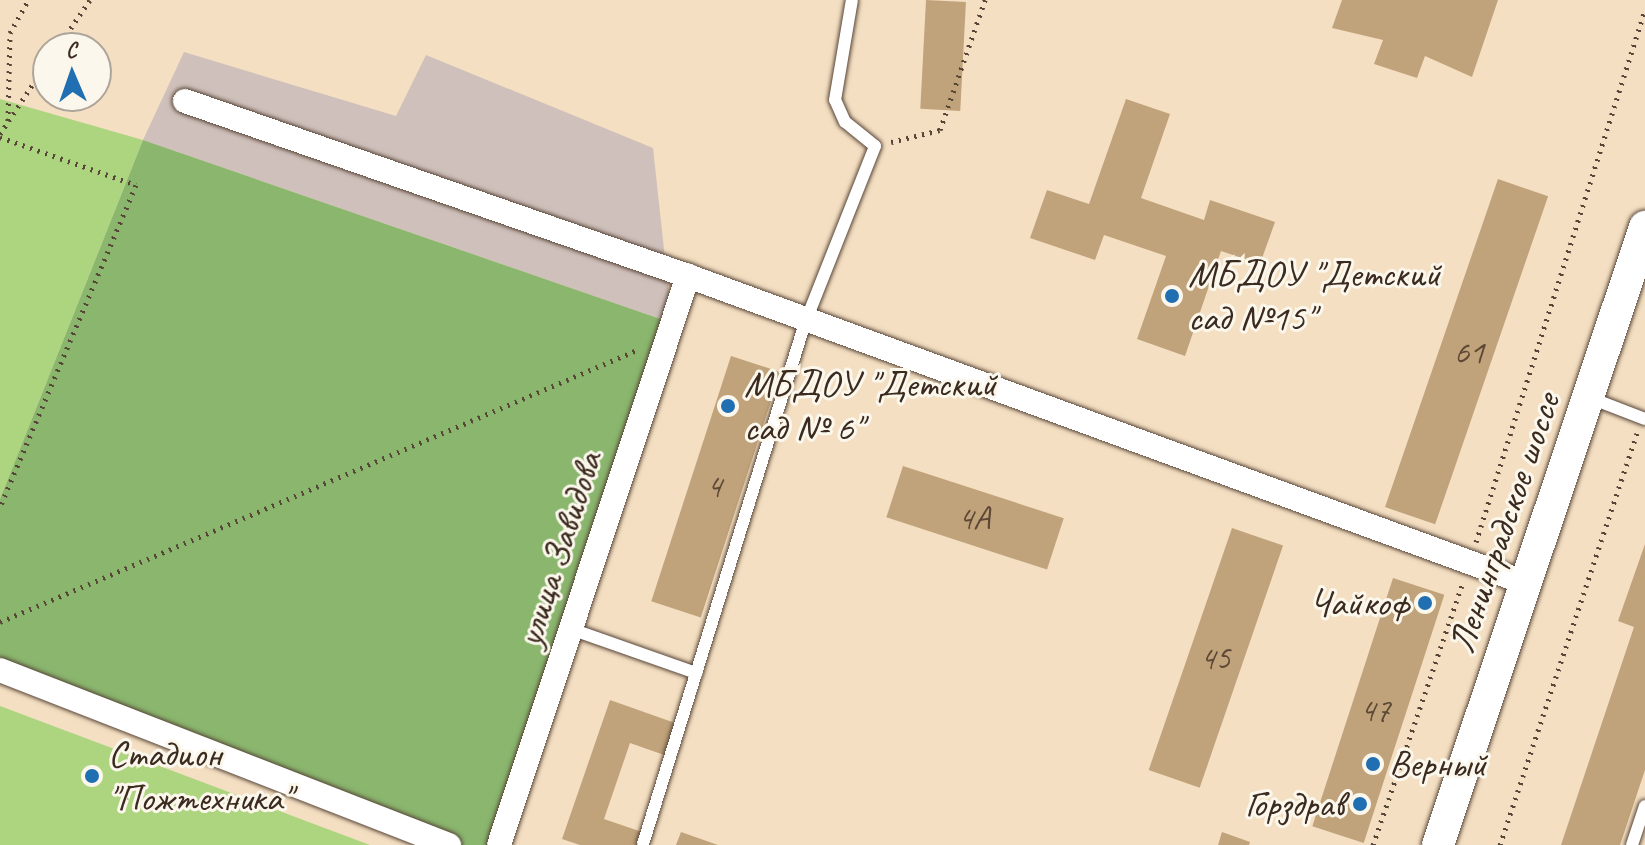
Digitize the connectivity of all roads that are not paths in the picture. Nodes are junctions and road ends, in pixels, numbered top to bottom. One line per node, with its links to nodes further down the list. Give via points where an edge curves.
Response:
1 (852, 0): 5 (lane, via 835,100 845,122 875,146)
2 (185, 101): 4 (street)
3 (1645, 227): 6 (main road, Ленинградское шоссе)
4 (688, 276): 5 (street); 9 (street, улица Завидова)
5 (805, 323): 8 (street); 11 (lane)
6 (1588, 397): 7 (lane); 8 (main road, Ленинградское шоссе)
7 (1644, 418)
8 (1526, 583): 16 (main road, Ленинградское шоссе)
9 (571, 629): 11 (lane); 15 (street, улица Завидова)
10 (0, 670): 14 (street)
11 (696, 673): 13 (lane)
12 (1645, 806): 17 (lane)
13 (643, 844)
14 (449, 845)
15 (499, 845)
16 (1438, 845)
17 (1632, 845)

